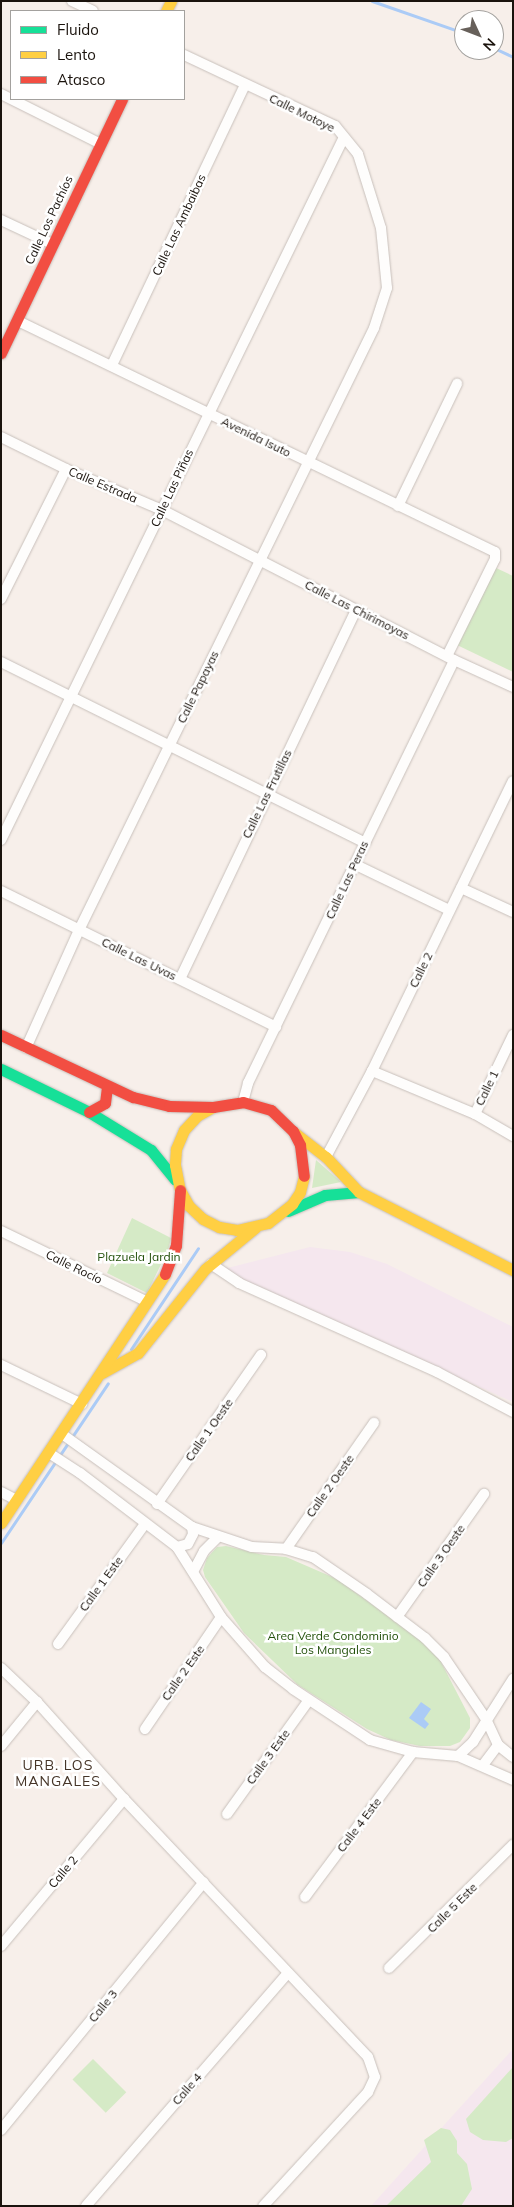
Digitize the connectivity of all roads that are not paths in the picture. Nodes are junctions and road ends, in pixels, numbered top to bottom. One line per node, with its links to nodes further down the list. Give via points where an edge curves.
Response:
1 (72, 1): 2 (street)
2 (91, 10)
3 (185, 55): 4 (street, Calle Motoye)
4 (245, 85): 7 (street, Calle Motoye, via 335,126); 14 (street, Calle Las Ambaibas)
5 (13, 100): 8 (street)
6 (122, 100): 8 (main road, Calle Los Pachíos)
7 (344, 137): 12 (street, Calle Motoye, via 358,154 381,228 387,288); 16 (street, Calle Las Piñas)
8 (101, 144): 10 (main road, Calle Los Pachíos)
9 (1, 220): 10 (street)
10 (52, 244): 11 (main road, Calle Los Pachíos)
11 (18, 321): 13 (main road, Calle Los Pachíos); 14 (street, Avenida Isuto)
12 (374, 328): 18 (street, Calle Papayas)
13 (2, 349)
14 (112, 365): 16 (street, Avenida Isuto)
15 (457, 384): 20 (street)
16 (207, 414): 18 (street, Avenida Isuto); 21 (street, Calle Las Piñas)
17 (1, 437): 19 (street, Calle Estrada)
18 (308, 462): 20 (street, Avenida Isuto); 23 (street, Calle Papayas)
19 (66, 470): 21 (street, Calle Estrada); 24 (street)
20 (398, 506): 22 (street, Avenida Isuto)
21 (162, 510): 23 (street, Calle Estrada); 29 (street, Calle Las Piñas)
22 (495, 552): 26 (street, Calle Las Peras, via 495,559)
23 (260, 560): 25 (street, Calle Las Chirimoyas); 30 (street, Calle Papayas)
24 (1, 599)
25 (356, 610): 26 (street, Calle Las Chirimoyas); 32 (street, Calle Las Frutillas)
26 (451, 658): 28 (street); 34 (street, Calle Las Peras)
27 (1, 662): 29 (street)
28 (513, 686)
29 (73, 697): 30 (street); 33 (street, Calle Las Piñas)
30 (170, 745): 32 (street); 40 (street, Calle Papayas)
31 (513, 781): 36 (street, Calle 2)
32 (266, 794): 34 (street); 41 (street, Calle Las Frutillas)
33 (1, 840)
34 (365, 843): 35 (street, Calle Las Peras)
35 (356, 865): 38 (street); 42 (street, Calle Las Peras)
36 (461, 888): 38 (street, Calle 2); 39 (street)
37 (1, 891): 40 (street, Calle Las Uvas)
38 (449, 910): 47 (street, Calle 2)
39 (513, 912)
40 (79, 930): 41 (street, Calle Las Uvas); 45 (street, Calle Papayas)
41 (180, 979): 42 (street, Calle Las Uvas)
42 (276, 1027): 49 (street, Calle Las Peras, via 248,1083)
43 (1, 1035): 45 (main road)
44 (513, 1035): 52 (street, Calle 1)
45 (26, 1048): 48 (main road)
46 (1, 1069): 51 (main road)
47 (372, 1071): 52 (street); 55 (street, Calle 2)
48 (107, 1086): 50 (main road, via 169,1106); 51 (main road, via 105,1103)
49 (243, 1102): 50 (main road); 53 (main road, via 271,1110)
50 (213, 1107): 56 (main road, via 197,1116 184,1130 176,1149)
51 (89, 1112): 56 (main road, via 151,1150)
52 (475, 1114): 54 (street)
53 (293, 1131): 55 (main road); 58 (main road, via 300,1145 304,1174 300,1192)
54 (513, 1136)
55 (326, 1157): 57 (main road)
56 (179, 1187): 59 (main road, via 189,1206 211,1223 237,1230); 63 (main road, via 176,1246)
57 (359, 1192): 58 (main road, via 324,1195); 62 (main road)
58 (279, 1215): 59 (main road)
59 (255, 1228): 61 (main road)
60 (1, 1231): 63 (street, Calle Rocío)
61 (211, 1264): 66 (main road, via 138,1354); 68 (street, via 240,1283 437,1372)
62 (513, 1270)
63 (148, 1302): 66 (main road)
64 (260, 1355): 75 (street, Calle 1 Oeste)
65 (1, 1365): 67 (street)
66 (102, 1373): 67 (main road)
67 (82, 1404): 70 (main road)
68 (513, 1412)
69 (374, 1423): 81 (street, Calle 2 Oeste)
70 (68, 1439): 71 (main road); 75 (street)
71 (56, 1457): 74 (main road); 77 (street)
72 (1, 1492): 74 (street)
73 (484, 1494): 84 (street, Calle 3 Oeste)
74 (17, 1500): 76 (main road)
75 (157, 1504): 78 (street)
76 (1, 1523)
77 (145, 1524): 80 (street); 85 (street, Calle 1 Este)
78 (192, 1527): 79 (street); 80 (street, via 193,1534 188,1544)
79 (217, 1538): 81 (street, via 252,1547); 82 (street, via 204,1551)
80 (177, 1548): 82 (street)
81 (286, 1549): 84 (street, via 331,1568)
82 (194, 1570): 83 (street)
83 (221, 1617): 88 (street, via 265,1667); 91 (street, Calle 2 Este)
84 (398, 1617): 90 (street, via 444,1657)
85 (58, 1644)
86 (1, 1668): 89 (street)
87 (513, 1679): 90 (street)
88 (309, 1700): 94 (street, via 370,1740); 100 (street, Calle 3 Este)
89 (37, 1702): 93 (street); 99 (street)
90 (486, 1719): 92 (street); 95 (street, via 473,1742)
91 (145, 1729)
92 (498, 1745): 96 (street); 97 (street)
93 (1, 1746)
94 (413, 1752): 95 (street); 103 (street, Calle 4 Este)
95 (458, 1756): 97 (street)
96 (513, 1757)
97 (483, 1765): 98 (street)
98 (513, 1780)
99 (124, 1799): 102 (street); 104 (street, Calle 2)
100 (227, 1814)
101 (513, 1846): 105 (street, Calle 5 Este)
102 (204, 1882): 106 (street); 107 (street, Calle 3)
103 (305, 1897)
104 (1, 1946)
105 (389, 1968)
106 (288, 1973): 108 (street, Calle 4); 109 (street, via 368,2058 375,2077 368,2092)
107 (1, 2130)
108 (86, 2206)
109 (263, 2206)

